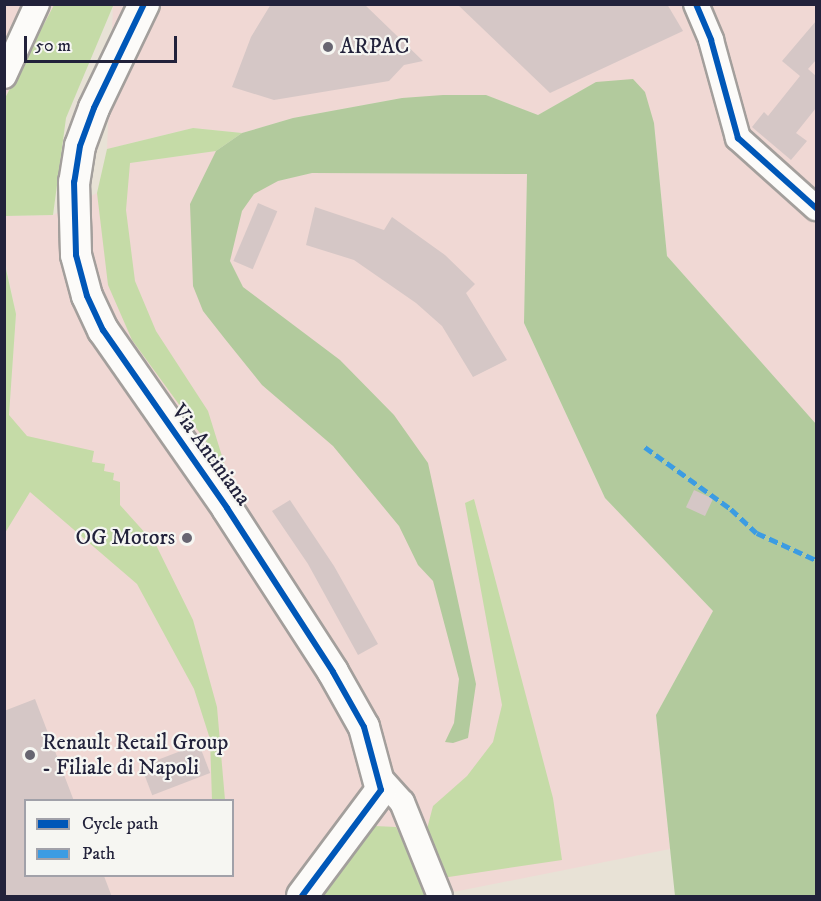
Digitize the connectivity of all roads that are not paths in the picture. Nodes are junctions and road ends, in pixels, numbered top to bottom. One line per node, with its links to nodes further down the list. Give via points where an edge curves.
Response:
1 (37, 4): 4 (street)
2 (144, 4): 6 (street, Via Antiniana, via 80,146 73,232 87,296 103,330 227,508 333,672 364,727)
3 (696, 4): 5 (street, via 711,40 738,138)
4 (4, 76)
5 (816, 208)
6 (381, 779): 7 (street, via 377,798); 8 (street, via 402,802)
7 (302, 897)
8 (440, 897)

